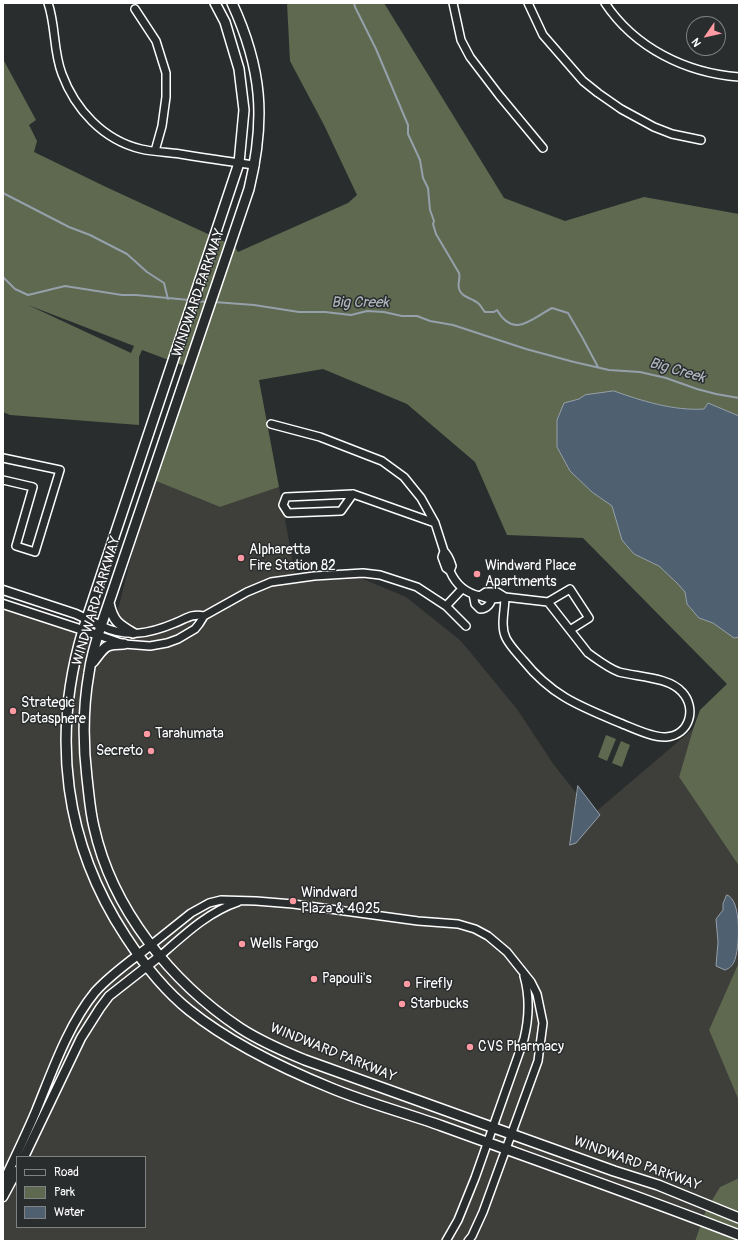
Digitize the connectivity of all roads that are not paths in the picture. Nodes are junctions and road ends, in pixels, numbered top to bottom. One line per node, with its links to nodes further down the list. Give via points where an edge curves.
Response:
1 (48, 3): 11 (street, via 54,25 59,66 80,108 93,123 116,139 140,149)
2 (215, 3): 12 (main road, WINDWARD PARKWAY, via 225,22 239,69 244,110)
3 (232, 3): 13 (main road, WINDWARD PARKWAY, via 254,60 259,92 259,141)
4 (453, 3): 10 (street, via 461,40 470,57)
5 (528, 3): 9 (street, via 543,35 583,81 598,93 654,127)
6 (605, 3): 8 (street, via 632,34 661,54 698,70)
7 (135, 9): 11 (street, via 156,41 166,72 166,97)
8 (739, 77)
9 (701, 140)
10 (543, 148)
11 (156, 151): 12 (street)
12 (239, 163): 13 (street); 29 (main road, WINDWARD PARKWAY)
13 (255, 165): 25 (main road, WINDWARD PARKWAY)
14 (271, 424): 18 (street, via 320,437 382,461 404,477 421,498)
15 (3, 458): 16 (street, via 60,470 35,552 16,546 33,487)
16 (3, 480)
17 (353, 494): 17 (street, via 286,496 283,505 288,513 341,511); 18 (street)
18 (435, 523): 19 (street, via 444,551 448,555 446,568)
19 (462, 589): 21 (street); 27 (street)
20 (3, 590): 29 (street)
21 (477, 595): 22 (street, via 487,599); 22 (street, via 475,604 480,609 487,607)
22 (492, 596): 23 (street)
23 (505, 597): 24 (street); 33 (street, via 503,630 506,638 526,665 551,689 567,700 640,732 664,737 681,732 690,716 691,708 682,692 663,681 610,668 588,653)
24 (548, 602): 33 (street); 33 (street, via 570,589 589,618)
25 (109, 603): 30 (main road, WINDWARD PARKWAY); 34 (main road, via 116,621)
26 (3, 604): 32 (street)
27 (446, 606): 28 (street, via 417,587 363,572 271,582); 31 (street)
28 (204, 616): 34 (street, via 192,615 152,632); 36 (street, via 195,629 167,643 150,646)
29 (86, 619): 30 (street); 32 (main road, WINDWARD PARKWAY)
30 (101, 626): 34 (street, via 113,631); 35 (main road, WINDWARD PARKWAY)
31 (466, 626)
32 (82, 630): 35 (street); 40 (main road, WINDWARD PARKWAY, via 66,714 65,751 72,809 94,879)
33 (570, 630)
34 (133, 633)
35 (98, 635): 36 (street); 37 (main road, WINDWARD PARKWAY)
36 (124, 644): 37 (main road, via 106,646)
37 (91, 664): 39 (main road, WINDWARD PARKWAY, via 84,738 94,826 102,856 122,899)
38 (244, 900): 39 (street, via 209,903 191,913); 41 (street, via 221,909 193,927); 43 (street, via 458,924 488,936 507,952)
39 (151, 945): 40 (street); 41 (main road, WINDWARD PARKWAY)
40 (138, 956): 42 (main road, WINDWARD PARKWAY); 50 (street, via 111,977 82,1011 60,1053)
41 (160, 956): 42 (street); 44 (main road, WINDWARD PARKWAY, via 185,984 212,1008 277,1048)
42 (147, 967): 46 (main road, WINDWARD PARKWAY, via 190,1011 249,1050 332,1088); 48 (street, via 109,996 100,1008 81,1038)
43 (523, 972): 44 (street, via 528,1000 528,1024); 45 (street, via 537,994 542,1030 538,1062)
44 (493, 1127): 45 (main road, WINDWARD PARKWAY); 46 (street)
45 (512, 1134): 47 (street); 52 (main road, WINDWARD PARKWAY, via 650,1182)
46 (487, 1143): 47 (main road, WINDWARD PARKWAY); 54 (street, via 458,1220)
47 (506, 1150): 53 (main road, WINDWARD PARKWAY); 55 (street, via 483,1212)
48 (24, 1156)
49 (16, 1173): 51 (street)
50 (3, 1183)
51 (3, 1197)
52 (739, 1218)
53 (739, 1235)
54 (446, 1241)
55 (468, 1241)

